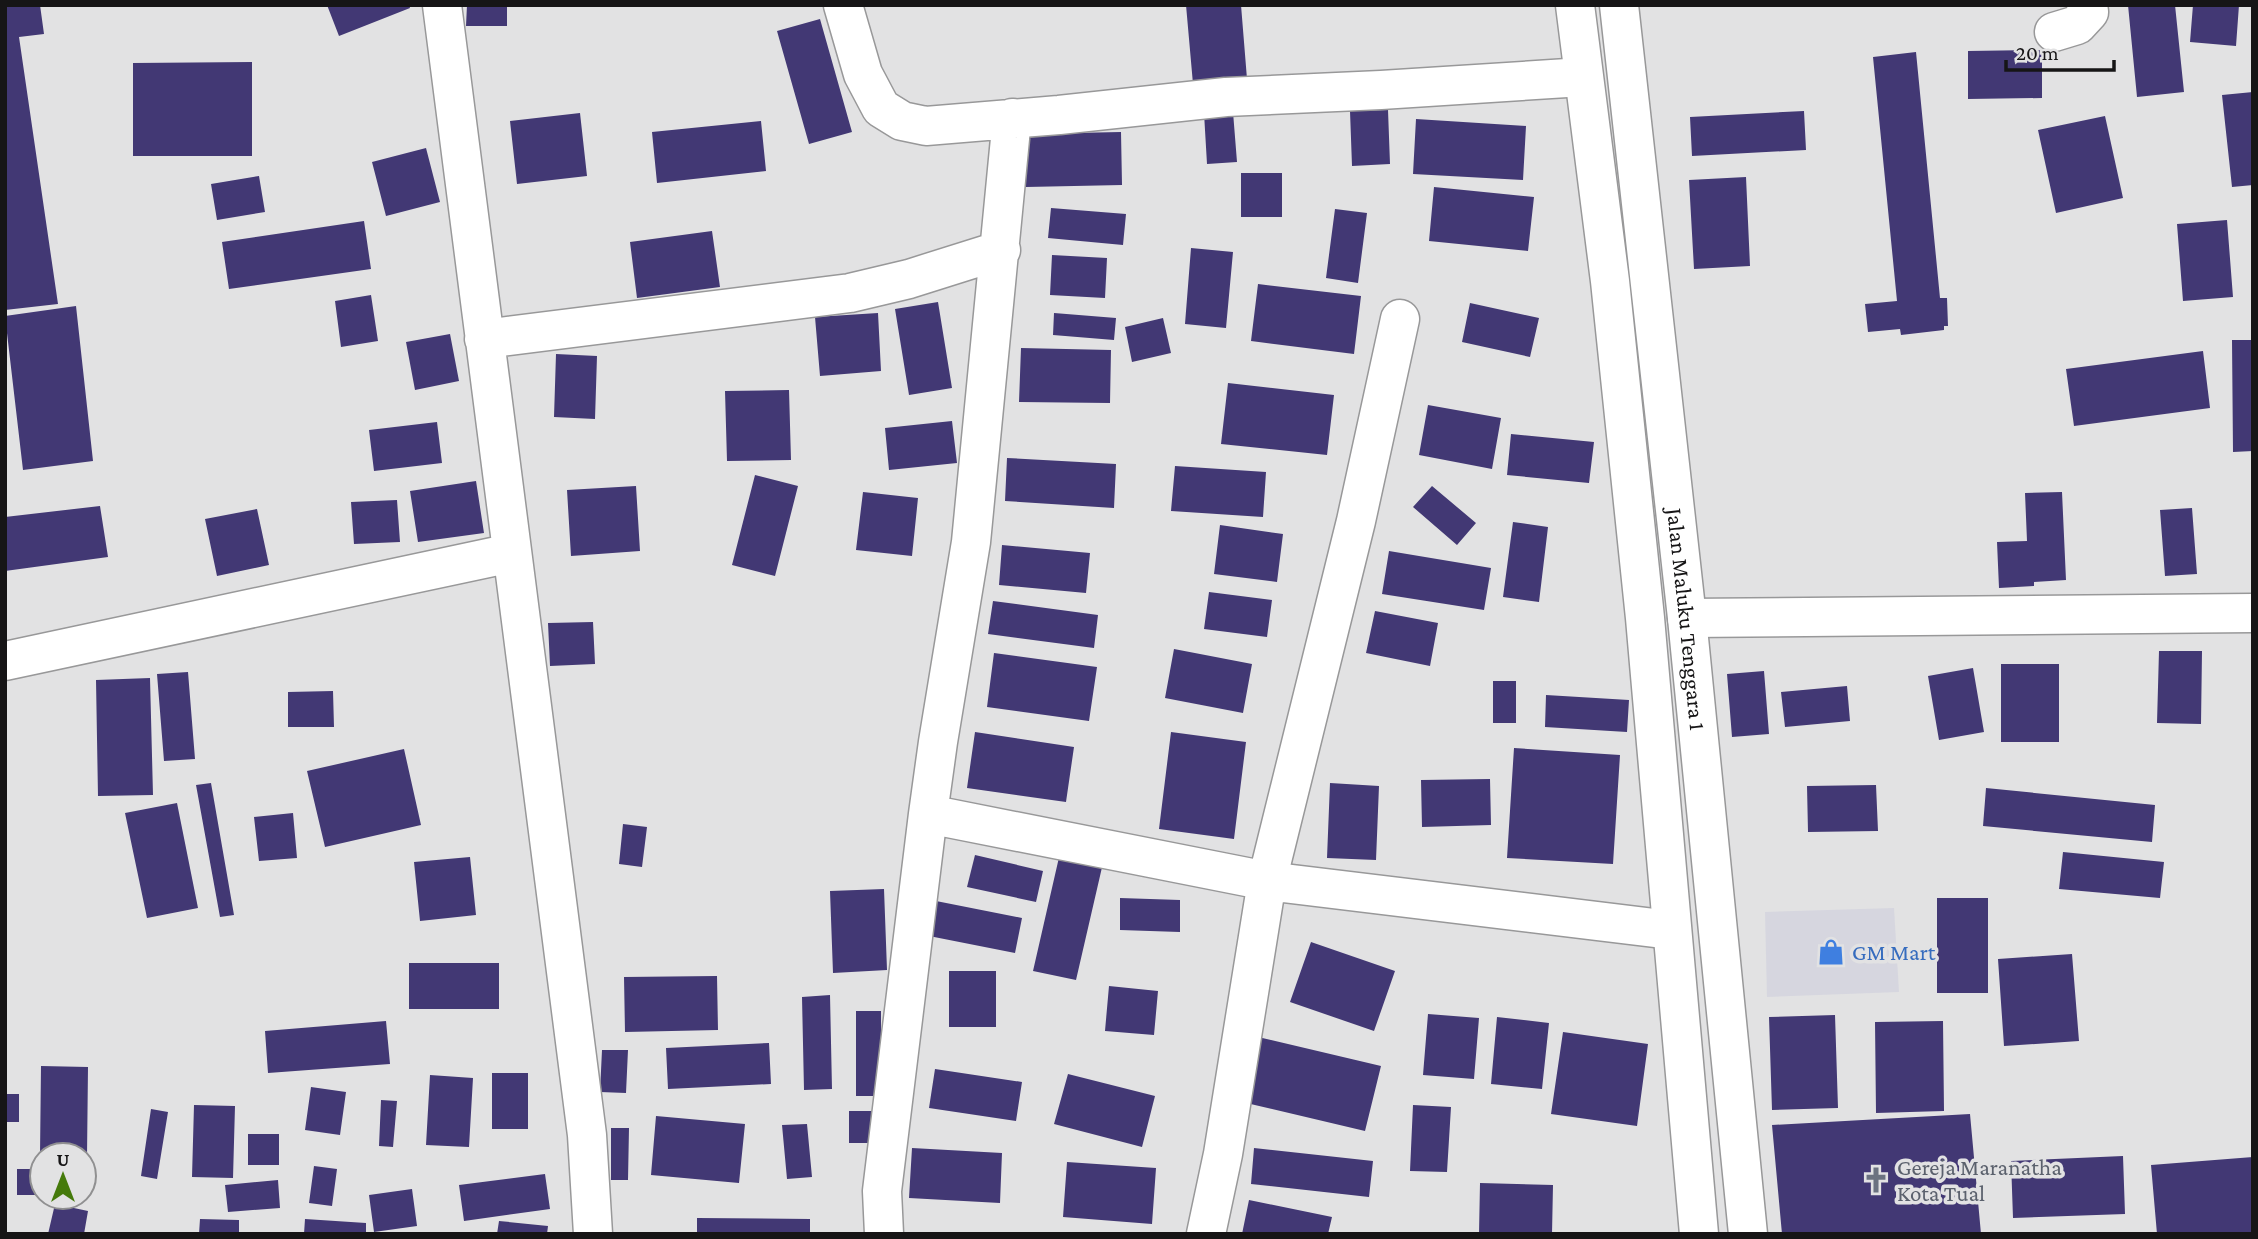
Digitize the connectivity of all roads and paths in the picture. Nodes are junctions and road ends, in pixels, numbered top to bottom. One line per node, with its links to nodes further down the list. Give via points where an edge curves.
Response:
1 (442, 5): 11 (street)
2 (843, 5): 8 (street, via 863,74 881,108 902,121 926,125)
3 (1575, 5): 7 (street, Jalan Maluku Tenggara 1)
4 (1619, 5): 14 (street, Jalan Maluku Tenggara 1)
5 (2088, 5): 6 (street, via 2089,12 2077,25)
6 (2054, 32)
7 (1583, 77): 8 (street, via 1226,96); 18 (street, Jalan Maluku Tenggara 1, via 1610,281 1645,618)
8 (1012, 118): 9 (street)
9 (1001, 250): 11 (street, via 850,293); 16 (street, via 971,542)
10 (1400, 319): 17 (street, via 1356,521)
11 (484, 339): 12 (street)
12 (511, 553): 15 (street); 19 (street, via 587,1135)
13 (2253, 613): 14 (street)
14 (1688, 618): 23 (street, Jalan Maluku Tenggara 1)
15 (5, 662)
16 (928, 814): 17 (street); 20 (street, via 882,1191)
17 (1267, 881): 18 (street); 21 (street)
18 (1671, 930): 22 (street, Jalan Maluku Tenggara 1)
19 (593, 1234)
20 (884, 1234)
21 (1206, 1234)
22 (1699, 1234)
23 (1748, 1234)

